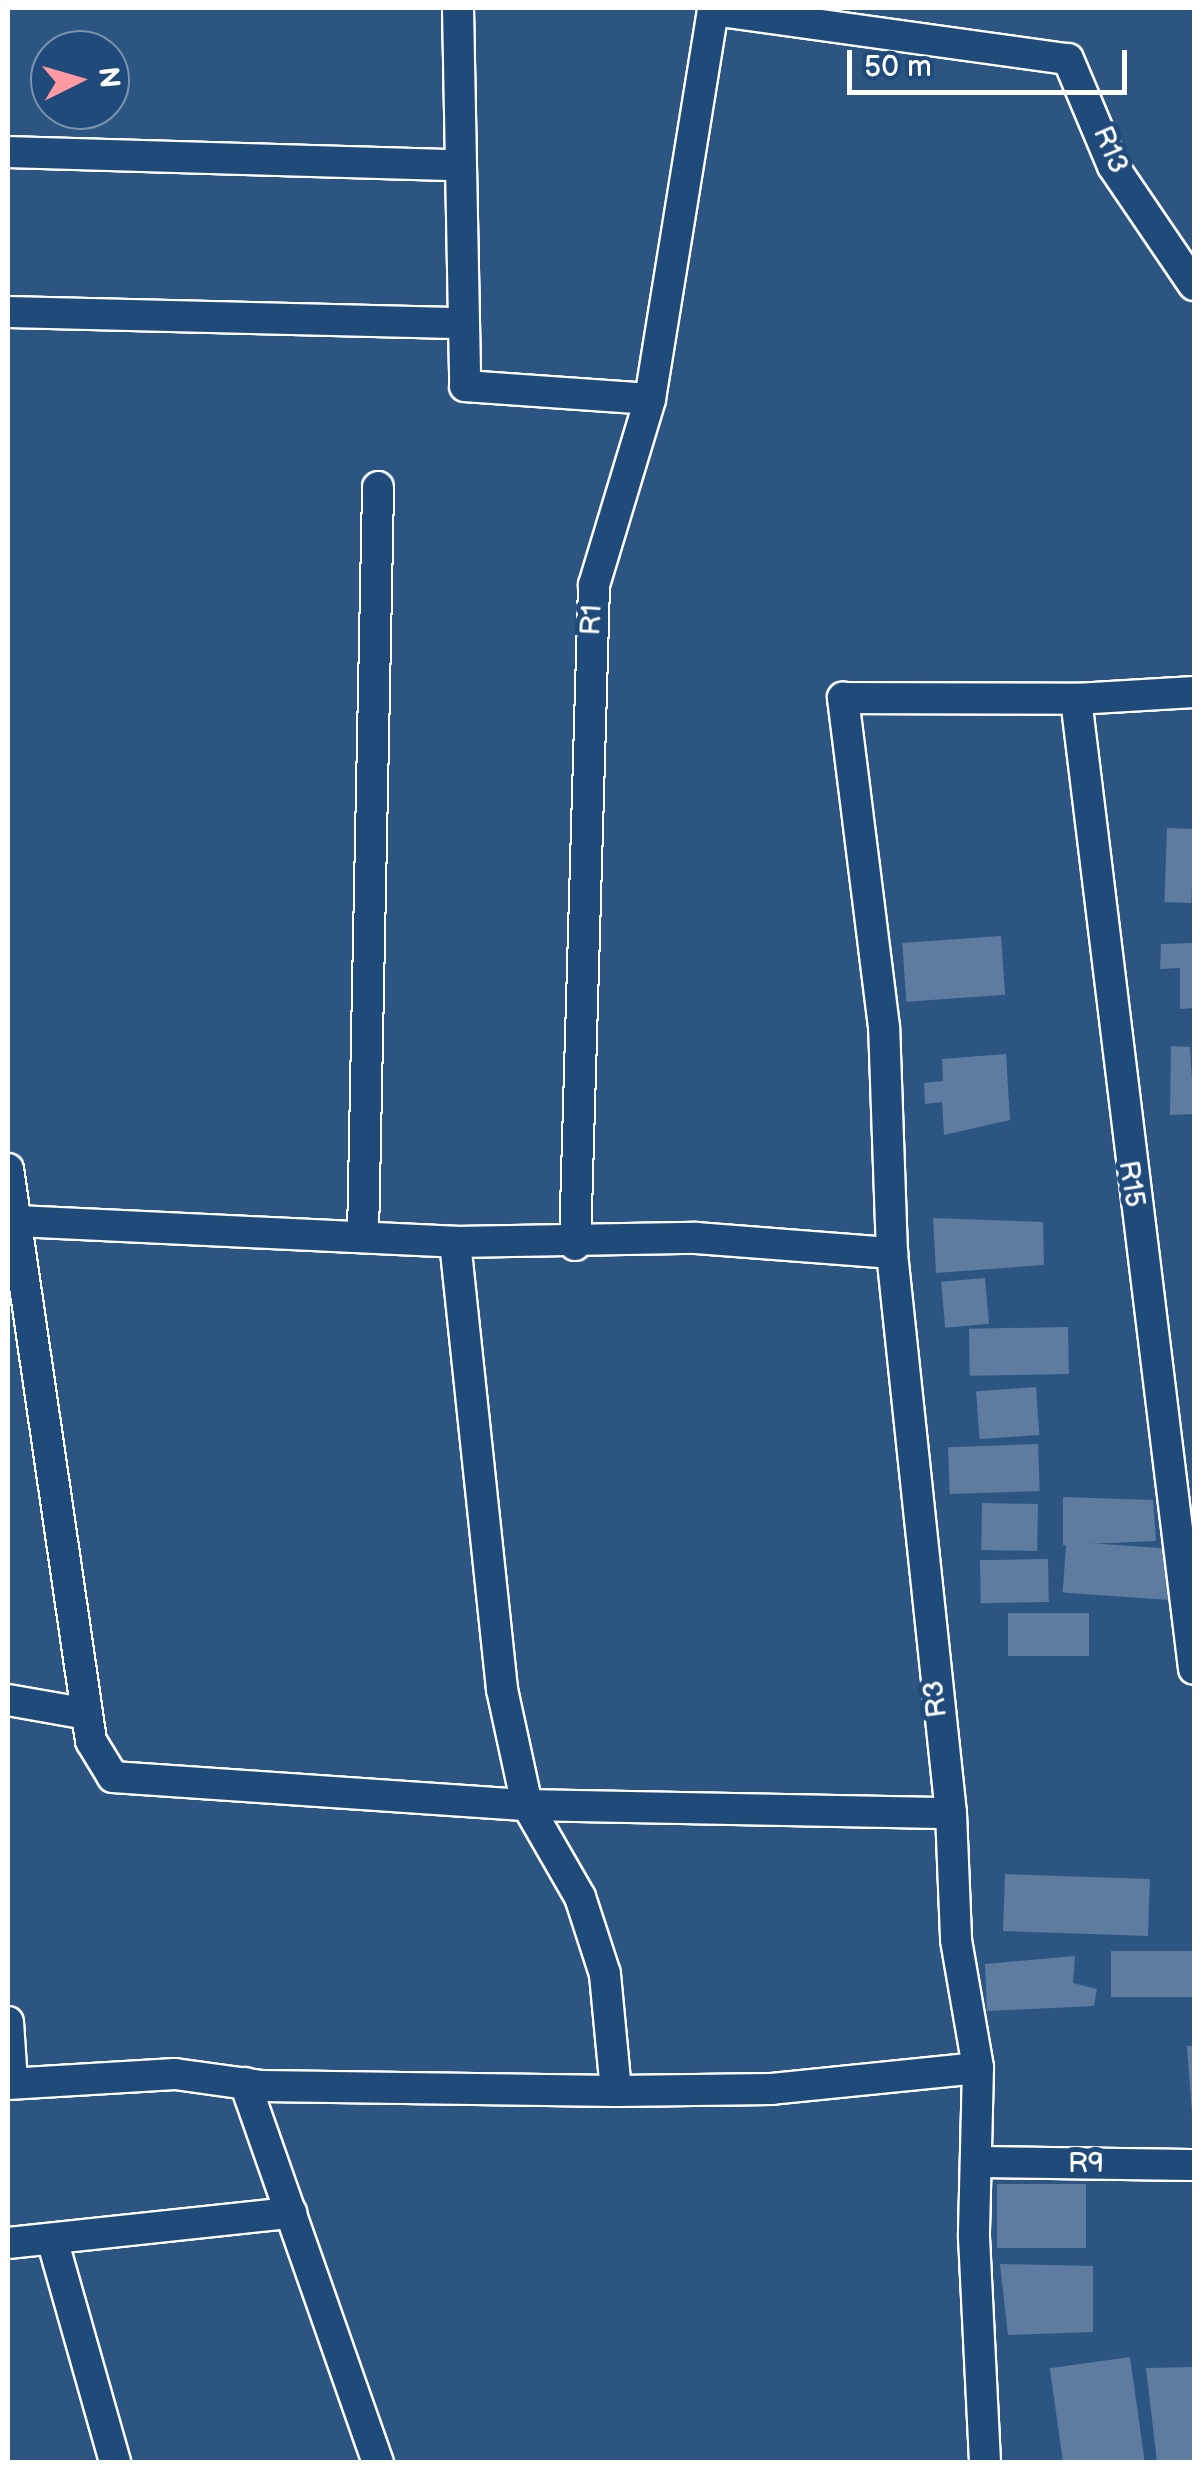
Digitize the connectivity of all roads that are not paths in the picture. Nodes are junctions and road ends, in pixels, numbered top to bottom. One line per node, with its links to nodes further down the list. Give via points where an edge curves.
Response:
1 (458, 8): 4 (street)
2 (713, 9): 5 (street, R13, via 1068,59 1113,166); 8 (street, R1)
3 (8, 152): 4 (street)
4 (458, 166): 7 (street)
5 (1194, 285)
6 (8, 312): 7 (street)
7 (459, 323): 8 (street, via 464,386 480,394)
8 (650, 399): 16 (street, R1, via 594,586)
9 (378, 487): 14 (street)
10 (1194, 692): 11 (street)
11 (1076, 698): 17 (street, via 843,698 884,1027); 18 (street, R15)
12 (8, 1169): 13 (street)
13 (16, 1221): 14 (street); 20 (street)
14 (363, 1238): 15 (street)
15 (455, 1242): 16 (street); 21 (street, via 502,1690)
16 (575, 1245): 17 (street, via 696,1238)
17 (892, 1253): 22 (street, R3)
18 (1194, 1669)
19 (8, 1700): 20 (street)
20 (87, 1714): 21 (street, via 100,1764 114,1777)
21 (526, 1806): 22 (street); 27 (street, via 580,1897 606,1974)
22 (952, 1813): 24 (street, R3, via 956,1940)
23 (8, 2022): 26 (street)
24 (978, 2068): 27 (street, via 772,2089); 28 (street, R3)
25 (245, 2083): 26 (street, via 175,2074); 27 (street); 30 (street)
26 (10, 2084)
27 (616, 2091)
28 (978, 2162): 29 (street, R9); 35 (street, R3)
29 (1194, 2164)
30 (290, 2213): 31 (street); 34 (street)
31 (52, 2240): 32 (street); 33 (street)
32 (8, 2243)
33 (115, 2462)
34 (378, 2462)
35 (985, 2462)

